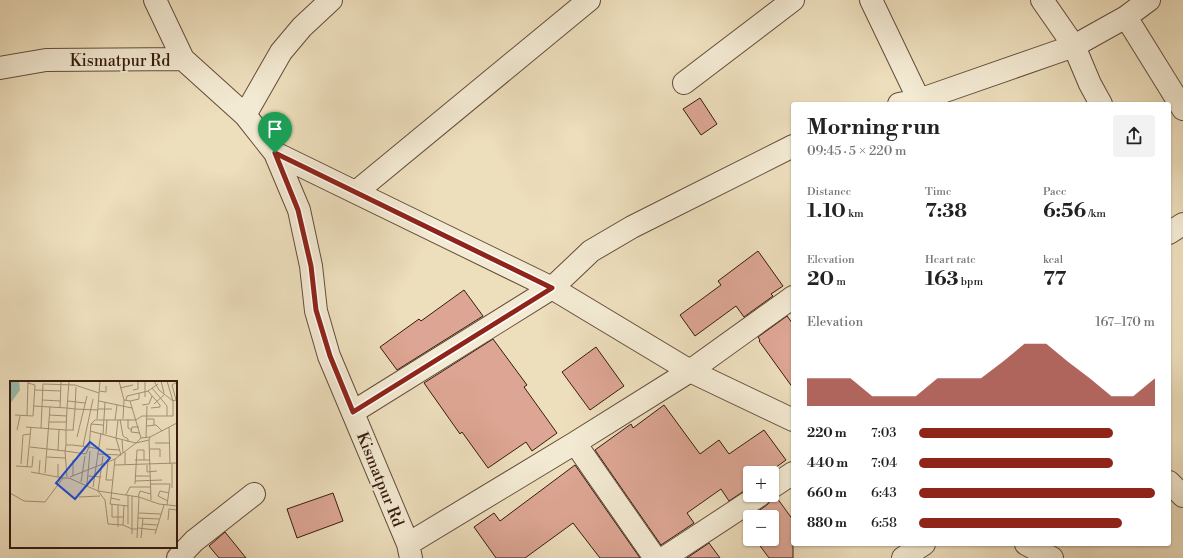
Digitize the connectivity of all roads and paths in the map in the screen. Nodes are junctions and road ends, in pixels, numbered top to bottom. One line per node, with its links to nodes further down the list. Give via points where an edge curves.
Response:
1 (155, 0): 10 (street)
2 (331, 0): 16 (street, via 302,27 282,52)
3 (589, 0): 19 (street)
4 (793, 0): 12 (street)
5 (872, 0): 13 (street)
6 (1042, 0): 9 (street)
7 (1149, 0): 8 (street)
8 (1126, 17): 9 (street); 15 (street)
9 (1074, 46): 13 (street); 14 (street)
10 (184, 59): 11 (street, Kismatpur Rd, via 46,60); 16 (street, Kismatpur Rd)
11 (0, 68)
12 (684, 83)
13 (909, 102)
14 (1100, 102)
15 (1183, 109)
16 (245, 115): 18 (street, Kismatpur Rd)
17 (791, 147): 20 (street, via 632,227 591,251)
18 (275, 153): 19 (street); 23 (street, Kismatpur Rd, via 298,210 311,266 316,310 330,356)
19 (356, 192): 20 (street)
20 (552, 288): 22 (street); 23 (street)
21 (791, 298): 22 (street)
22 (690, 370): 24 (street); 25 (street)
23 (353, 412): 34 (street, Kismatpur Rd)
24 (791, 419)
25 (575, 444): 34 (street); 36 (street)
26 (791, 474): 27 (street)
27 (779, 482)
28 (1171, 484): 30 (street)
29 (254, 494): 35 (street, via 194,541)
30 (1183, 496)
31 (749, 502): 37 (street)
32 (921, 546): 38 (street)
33 (1030, 546): 39 (street)
34 (409, 551)
35 (178, 558)
36 (655, 558)
37 (664, 558)
38 (904, 558)
39 (1052, 558)

